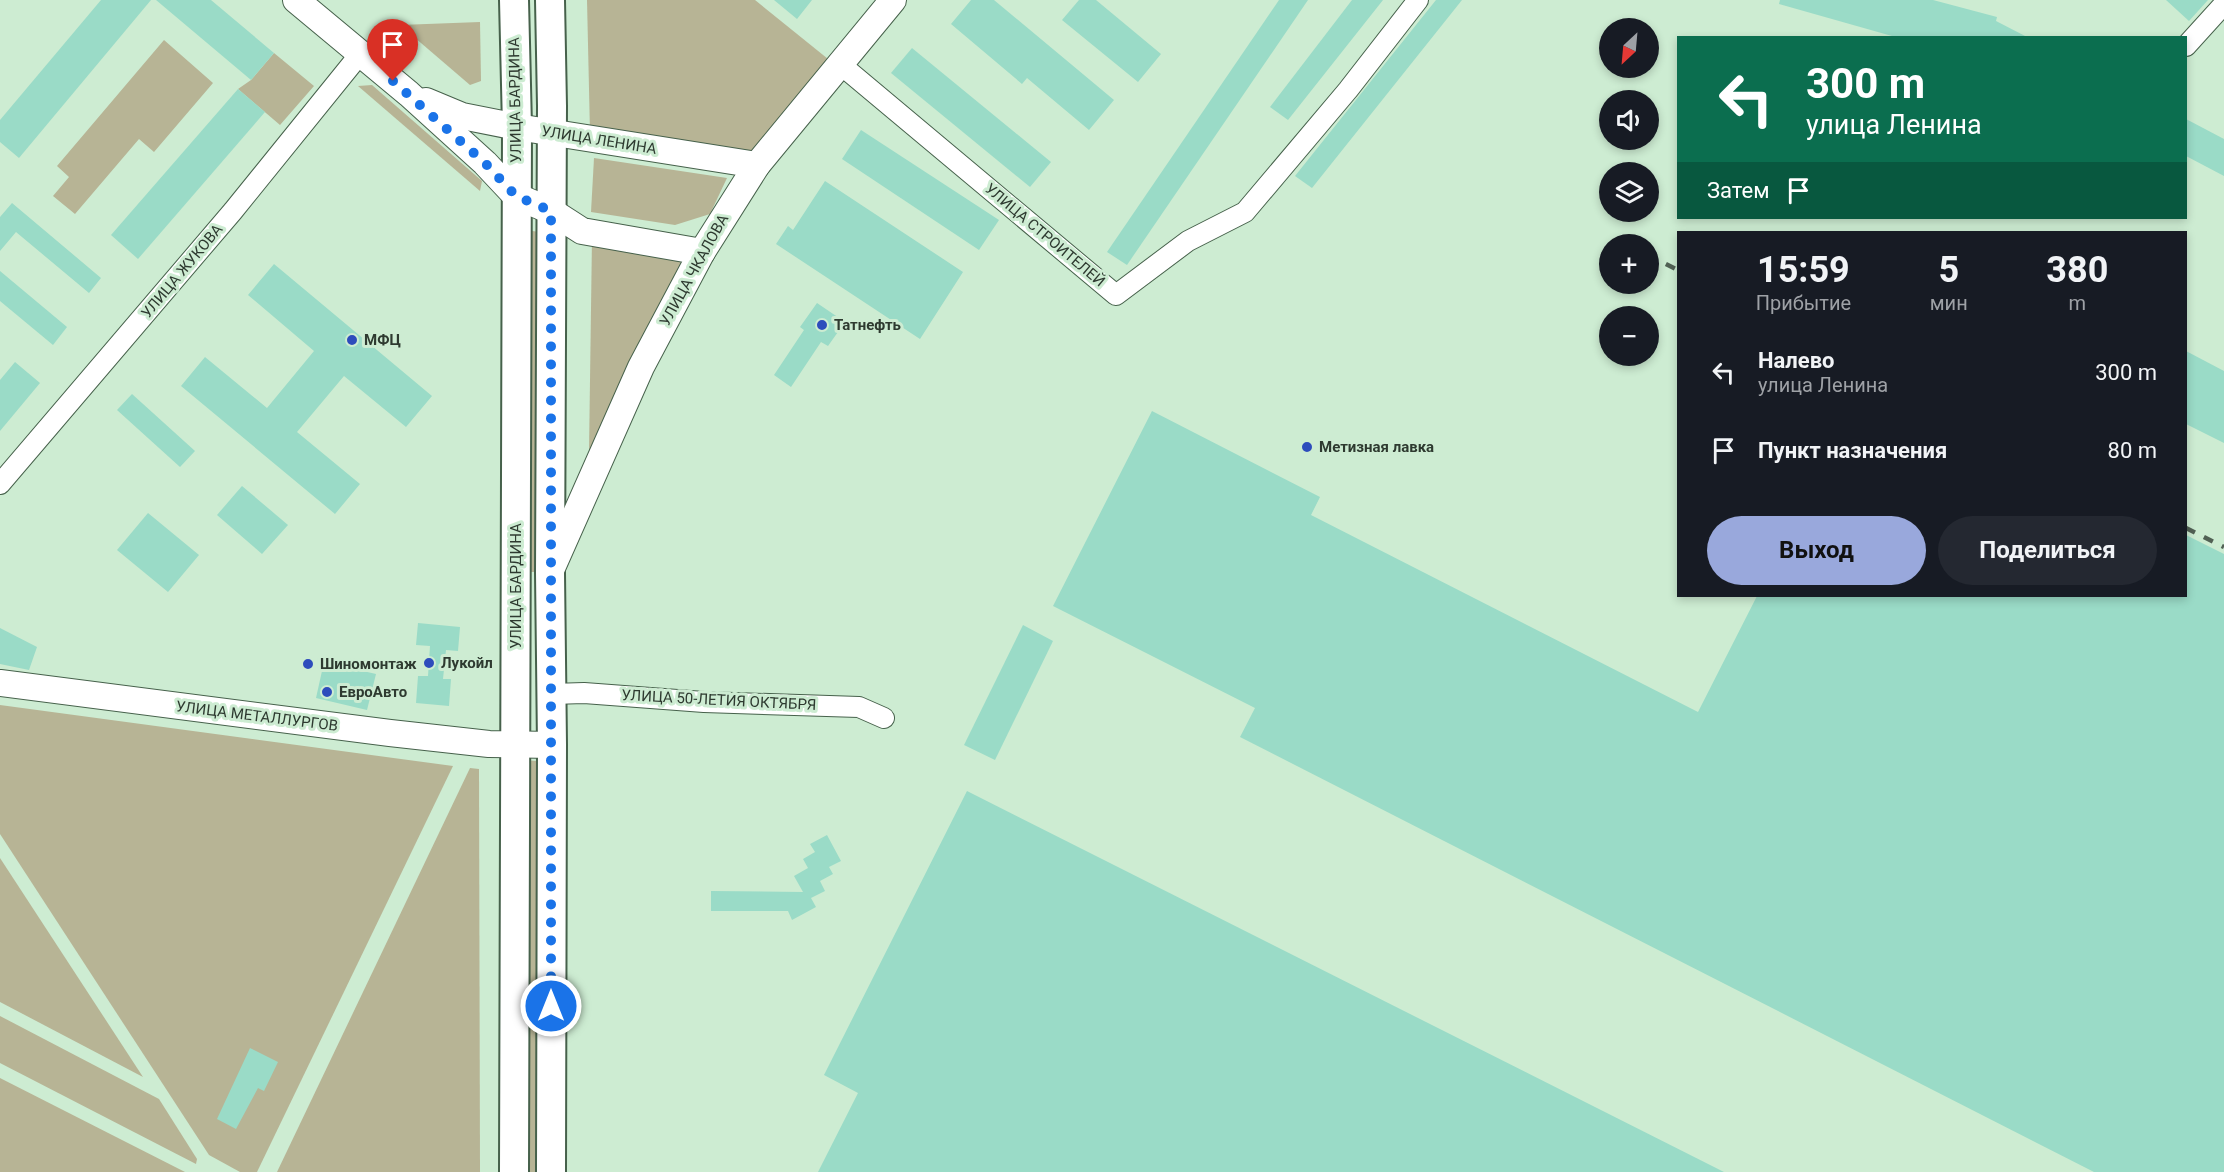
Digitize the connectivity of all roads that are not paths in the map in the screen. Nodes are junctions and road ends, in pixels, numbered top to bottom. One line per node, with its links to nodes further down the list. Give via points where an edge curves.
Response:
1 (296, 0): 8 (street, УЛИЦА ЛЕНИНА)
2 (514, 0): 11 (main road, УЛИЦА БАРДИНА)
3 (550, 0): 12 (main road)
4 (893, 0): 9 (street, УЛИЦА ЧКАЛОВА)
5 (1418, 0): 9 (street, УЛИЦА СТРОИТЕЛЕЙ, via 1245,212 1188,241 1116,295)
6 (2224, 4): 7 (street)
7 (2187, 45)
8 (360, 54): 10 (street, УЛИЦА ЛЕНИНА); 17 (street, УЛИЦА ЖУКОВА, via 233,211)
9 (840, 64): 13 (street, УЛИЦА ЧКАЛОВА)
10 (409, 94): 11 (street, УЛИЦА ЛЕНИНА, via 462,116); 14 (street, УЛИЦА ЛЕНИНА)
11 (517, 127): 12 (street, УЛИЦА ЛЕНИНА); 14 (main road, УЛИЦА БАРДИНА)
12 (552, 133): 13 (street, УЛИЦА ЛЕНИНА); 15 (main road)
13 (757, 165): 16 (street, УЛИЦА ЧКАЛОВА)
14 (516, 196): 15 (street, УЛИЦА ЛЕНИНА); 23 (main road, УЛИЦА БАРДИНА)
15 (551, 211): 16 (street, УЛИЦА ЛЕНИНА, via 582,231); 18 (main road)
16 (702, 252): 18 (street, УЛИЦА ЧКАЛОВА, via 641,367)
17 (0, 484)
18 (550, 573): 20 (main road)
19 (0, 683): 23 (street, УЛИЦА МЕТАЛЛУРГОВ)
20 (552, 694): 21 (street, УЛИЦА 50-ЛЕТИЯ ОКТЯБРЯ, via 859,706); 22 (main road)
21 (884, 718)
22 (552, 744): 23 (street, УЛИЦА МЕТАЛЛУРГОВ); 25 (main road)
23 (514, 745): 24 (main road, УЛИЦА БАРДИНА)
24 (514, 1172)
25 (551, 1172)

